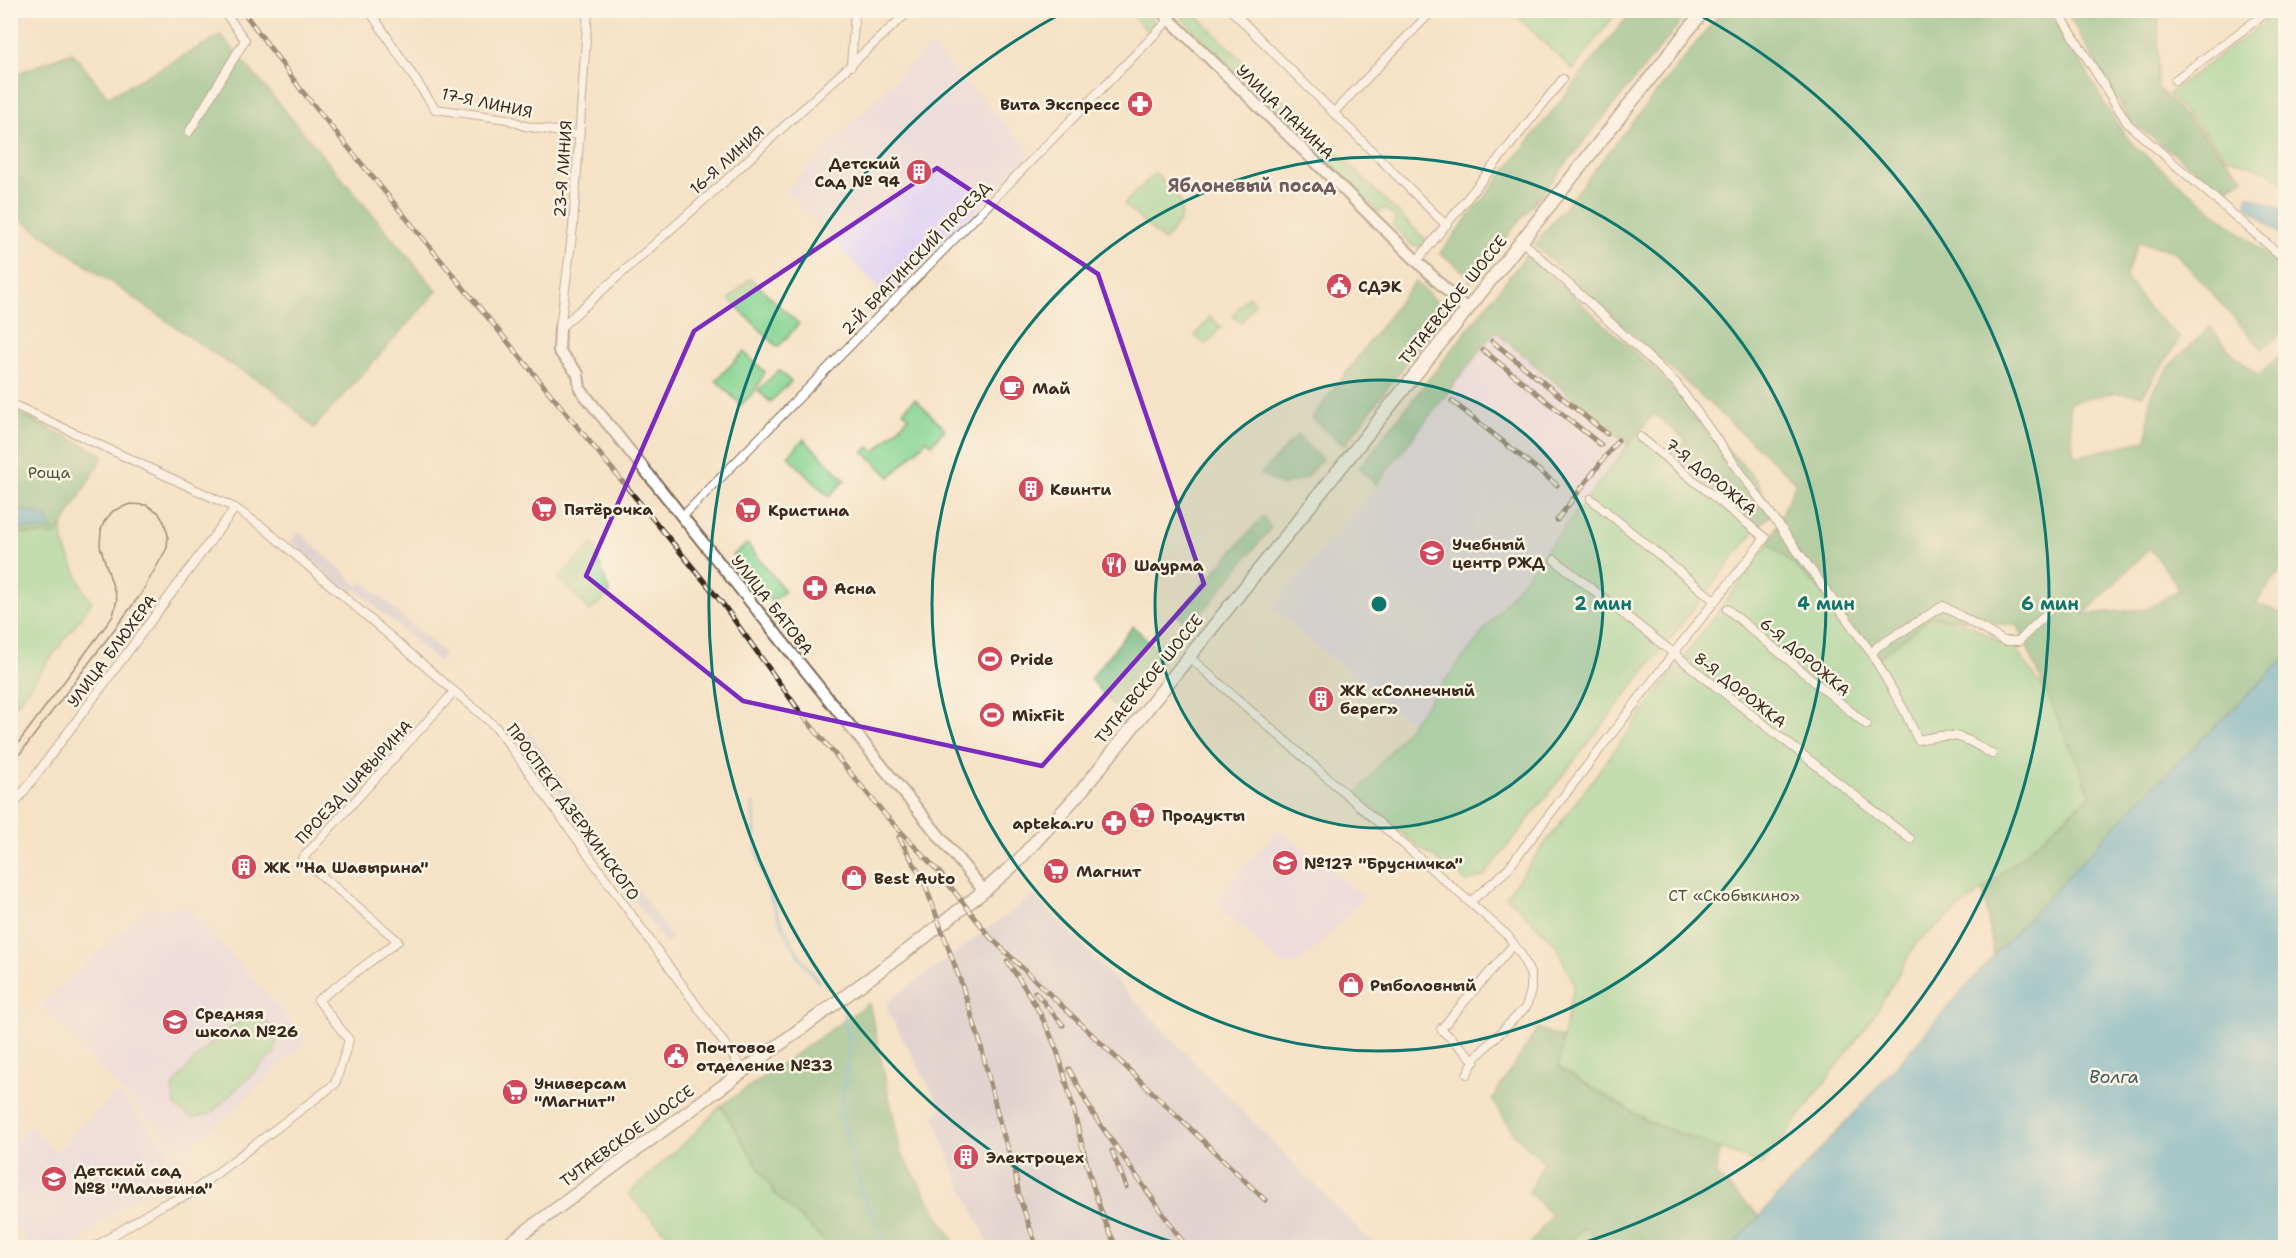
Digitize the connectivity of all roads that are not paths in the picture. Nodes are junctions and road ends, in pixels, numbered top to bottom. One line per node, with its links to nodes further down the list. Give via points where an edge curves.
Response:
1 (223, 10): 17 (street, via 245,40)
2 (369, 10): 18 (street, 17-Я ЛИНИЯ, via 435,109 507,119)
3 (588, 10): 18 (street, 23-Я ЛИНИЯ)
4 (855, 10): 13 (street)
5 (910, 10): 13 (street, 16-Я ЛИНИЯ)
6 (1160, 10): 12 (street, УЛИЦА ПАНИНА)
7 (1231, 10): 16 (street)
8 (1433, 10): 16 (street)
9 (1704, 10): 20 (main road, ТУТАЕВСКОЕ ШОССЕ)
10 (2057, 10): 21 (street, via 2128,124)
11 (2270, 10): 15 (street)
12 (1169, 20): 22 (street, УЛИЦА ПАНИНА); 29 (street, 2-Й БРАГИНСКИЙ ПРОЕЗД)
13 (851, 66): 24 (street, 16-Я ЛИНИЯ)
14 (1563, 78): 19 (street)
15 (2175, 80)
16 (1333, 113): 19 (street)
17 (189, 132)
18 (578, 135): 24 (street, 23-Я ЛИНИЯ, via 573,227)
19 (1446, 225): 22 (street)
20 (1522, 241): 23 (main road, ТУТАЕВСКОЕ ШОССЕ); 35 (street, via 1676,383)
21 (2286, 260)
22 (1416, 261): 23 (street, УЛИЦА ПАНИНА)
23 (1467, 310): 36 (main road, ТУТАЕВСКОЕ ШОССЕ)
24 (560, 328): 29 (street, УЛИЦА БАТОВА, via 560,351 578,374 580,388)
25 (10, 403): 28 (street, ПРОСПЕКТ ДЗЕРЖИНСКОГО)
26 (1640, 437): 31 (street, 7-Я ДОРОЖКА, via 1765,538)
27 (1591, 500): 31 (street)
28 (235, 508): 37 (street, ПРОСПЕКТ ДЗЕРЖИНСКОГО, via 264,528); 40 (street, УЛИЦА БЛЮХЕРА)
29 (682, 516): 42 (street, УЛИЦА БАТОВА)
30 (1555, 560): 34 (street, 8-Я ДОРОЖКА)
31 (1715, 601): 34 (street)
32 (2055, 605): 35 (street, via 2019,641 2004,641 1943,606)
33 (1727, 609): 38 (street, 6-Я ДОРОЖКА)
34 (1673, 654): 41 (street, 8-Я ДОРОЖКА); 43 (street, via 1506,871)
35 (1872, 654): 39 (street, via 1918,740 1950,734)
36 (1188, 656): 42 (main road, ТУТАЕВСКОЕ ШОССЕ, via 1053,823); 43 (street)
37 (454, 692): 46 (street, ПРОСПЕКТ ДЗЕРЖИНСКОГО, via 497,728); 48 (street, ПРОЕЗД ШАВЫРИНА, via 302,859 398,941 318,1000 349,1040 335,1084 188,1196 162,1205)
38 (1867, 725)
39 (1992, 754)
40 (10, 810)
41 (1910, 839)
42 (984, 891): 46 (main road, ТУТАЕВСКОЕ ШОССЕ)
43 (1470, 902): 44 (street)
44 (1514, 944): 45 (street, via 1531,976 1526,1007); 45 (street, via 1441,1029)
45 (1475, 1060): 47 (street)
46 (744, 1071): 49 (main road, ТУТАЕВСКОЕ ШОССЕ)
47 (1467, 1074)
48 (93, 1248)
49 (503, 1248)

